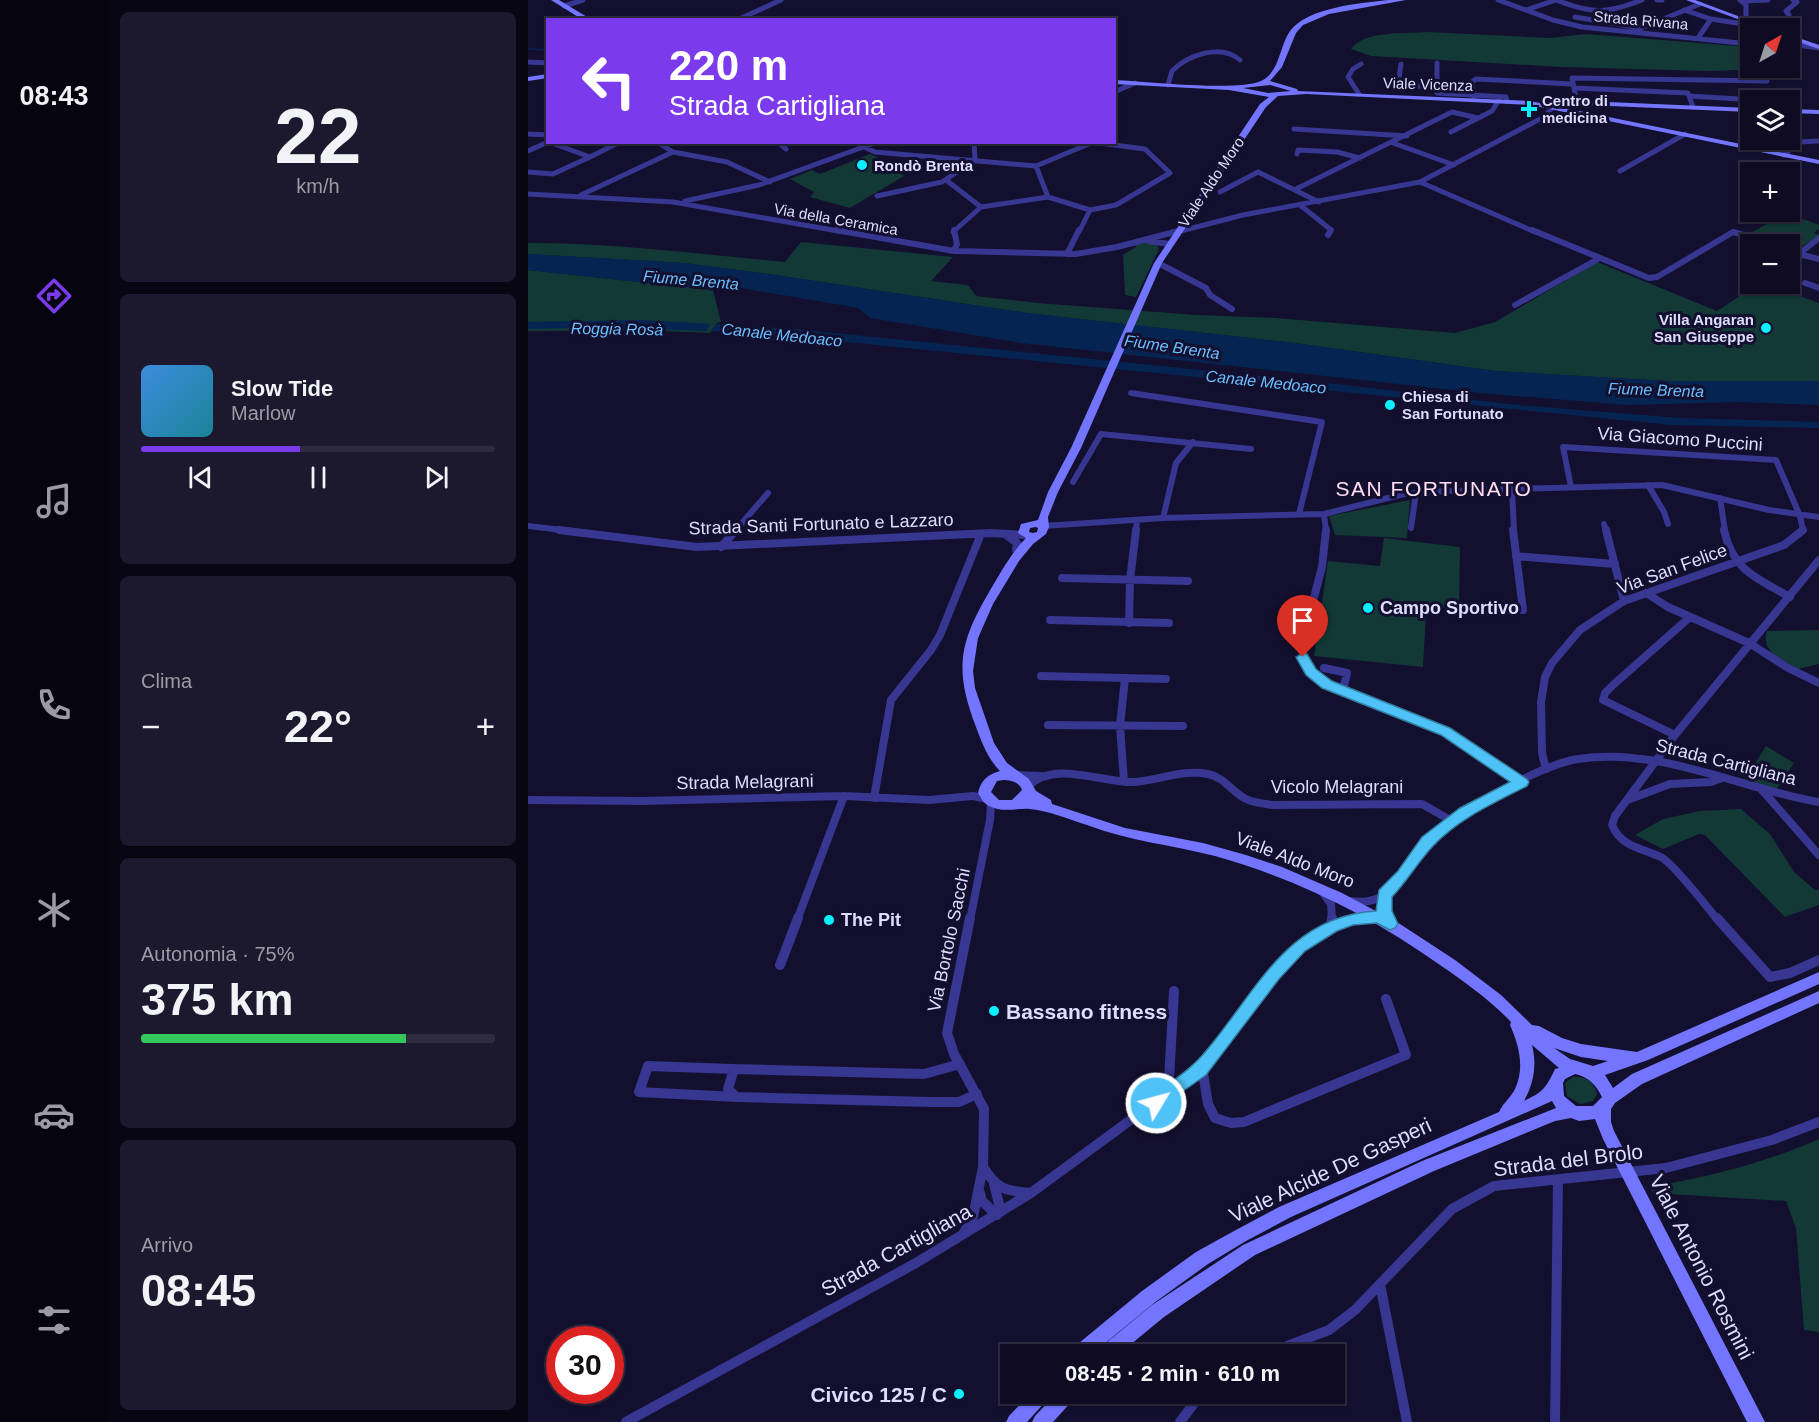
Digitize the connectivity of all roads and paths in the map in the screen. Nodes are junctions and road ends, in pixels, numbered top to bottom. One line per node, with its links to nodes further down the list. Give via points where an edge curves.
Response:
1 (554, 0): 17 (main road)
2 (583, 0): 17 (street)
3 (781, 0): 23 (street)
4 (1403, 0): 41 (main road, via 1308,19 1293,31)
5 (1498, 0): 18 (street, Strada Rivana)
6 (1530, 0): 16 (street)
7 (1556, 0): 8 (street, via 1606,13); 16 (street)
8 (1642, 0)
9 (1657, 0): 10 (street)
10 (1662, 0)
11 (1689, 0): 15 (main road)
12 (1768, 0): 14 (street)
13 (1793, 0): 20 (street, via 1797,2 1786,11)
14 (1741, 1): 25 (street, via 1746,5)
15 (1700, 4): 19 (street); 24 (main road)
16 (1542, 5): 18 (street)
17 (564, 6): 22 (main road)
18 (1526, 10): 29 (street, Strada Rivana, via 1582,27)
19 (1684, 10): 26 (street); 28 (street)
20 (1789, 15)
21 (1575, 16): 28 (street)
22 (585, 18)
23 (741, 18)
24 (1740, 18)
25 (1746, 18)
26 (1711, 19): 27 (street); 30 (street)
27 (1740, 24)
28 (1641, 28): 29 (street)
29 (1633, 33): 30 (street, Strada Rivana)
30 (1698, 38): 32 (street, Strada Rivana)
31 (1800, 40): 34 (main road)
32 (1740, 43)
33 (1800, 45): 34 (street)
34 (1819, 47)
35 (1240, 60): 48 (street, via 1233,54 1215,51 1188,60 1172,71)
36 (528, 62): 37 (street)
37 (546, 63)
38 (1437, 63): 54 (street)
39 (1361, 64): 55 (street, via 1348,77)
40 (1401, 64): 54 (street, via 1398,85)
41 (1277, 73): 50 (main road); 51 (main road)
42 (546, 76): 43 (main road)
43 (528, 79)
44 (1648, 79): 45 (street); 49 (street, via 1573,78); 53 (street)
45 (1767, 81)
46 (1116, 82): 47 (main road, Viale Vicenza)
47 (1135, 83): 48 (main road, Viale Vicenza); 52 (street)
48 (1168, 85): 50 (main road, Viale Vicenza)
49 (1573, 86): 53 (street); 57 (street, via 1476,79); 64 (street)
50 (1259, 89): 51 (main road, Viale Vicenza); 51 (main road, Viale Vicenza); 61 (main road)
51 (1279, 90): 55 (main road, Viale Vicenza); 61 (main road, Viale Aldo Moro)
52 (1116, 91)
53 (1651, 92): 56 (street)
54 (1437, 93): 55 (main road, Viale Vicenza); 57 (main road, Viale Vicenza)
55 (1359, 94)
56 (1689, 96): 58 (street); 65 (street)
57 (1474, 97): 59 (main road, Viale Vicenza)
58 (1740, 99)
59 (1503, 100): 60 (main road, Viale Vicenza); 69 (street)
60 (1516, 101): 62 (main road); 63 (main road, Viale Vicenza)
61 (1265, 102): 116 (main road, Viale Aldo Moro)
62 (1562, 102): 63 (main road); 64 (main road)
63 (1551, 106): 64 (main road, Viale Vicenza); 98 (street, Via della Ceramica, via 1544,117)
64 (1576, 107): 65 (main road); 73 (main road)
65 (1693, 107): 66 (main road)
66 (1740, 109)
67 (1800, 111): 68 (main road)
68 (1819, 112)
69 (1478, 118): 71 (street); 75 (street, via 1452,112)
70 (1294, 129): 75 (street)
71 (1450, 132)
72 (528, 134): 74 (street)
73 (1685, 134): 93 (main road); 100 (street)
74 (546, 135)
75 (1407, 136): 78 (street)
76 (1819, 141): 93 (street, via 1802,139 1790,145)
77 (546, 143): 90 (street)
78 (1393, 143): 95 (street); 98 (street)
79 (554, 144): 94 (street)
80 (616, 144): 94 (street)
81 (660, 144): 91 (street)
82 (780, 144): 89 (street)
83 (857, 144): 88 (street)
84 (872, 144): 88 (street)
85 (974, 144): 96 (street)
86 (1089, 144): 99 (street)
87 (1104, 144): 115 (street, via 1141,147 1170,173 1122,203)
88 (864, 147): 96 (street, via 875,152); 104 (street)
89 (786, 149)
90 (528, 151)
91 (673, 152): 104 (street, via 717,159); 110 (street)
92 (1297, 154): 95 (street, via 1298,150 1329,151)
93 (1784, 155): 97 (main road)
94 (590, 157): 101 (street, via 553,174)
95 (1360, 158): 105 (street)
96 (975, 160): 99 (street); 102 (street)
97 (1819, 162)
98 (1454, 165): 103 (street, Via della Ceramica)
99 (1036, 166): 109 (street)
100 (1620, 171)
101 (528, 172)
102 (946, 180): 108 (street); 114 (street)
103 (1420, 182): 112 (street, Via della Ceramica); 128 (street)
104 (771, 183): 111 (street)
105 (1296, 189): 106 (street, via 1258,172); 112 (street)
106 (1220, 192)
107 (528, 194): 110 (street, Via della Ceramica)
108 (877, 196)
109 (1048, 196): 114 (street); 115 (street)
110 (577, 197): 111 (street, Via della Ceramica)
111 (673, 202): 124 (street, Via della Ceramica)
112 (1319, 202): 113 (street, Via della Ceramica)
113 (1300, 205): 117 (street, Via della Ceramica); 119 (street, via 1330,229)
114 (981, 207): 124 (street, via 954,229)
115 (1090, 210): 126 (street)
116 (1184, 221): 117 (street); 118 (main road, Viale Aldo Moro)
117 (1207, 224): 118 (street, Via della Ceramica)
118 (1179, 230): 122 (street, Via della Ceramica); 123 (main road, Viale Aldo Moro)
119 (1328, 234)
120 (1746, 234): 128 (street, via 1733,232 1657,277 1649,278)
121 (1819, 238): 125 (street)
122 (1139, 241): 123 (street, Via della Ceramica); 126 (street, Via della Ceramica)
123 (1170, 244): 130 (main road, Viale Aldo Moro)
124 (954, 251): 126 (street, Via della Ceramica)
125 (1800, 253)
126 (1066, 254)
127 (1800, 254): 129 (street)
128 (1598, 259): 133 (street)
129 (1819, 259)
130 (1158, 263): 134 (street, via 1206,288); 142 (main road, Viale Aldo Moro)
131 (1805, 283): 132 (street)
132 (1819, 288)
133 (1515, 305)
134 (1232, 309)
135 (1131, 393): 147 (street, via 1322,422)
136 (1192, 442): 137 (street); 138 (street, via 1101,434); 151 (street, via 1176,463)
137 (1251, 449)
138 (1073, 482)
139 (1648, 485): 140 (street, Strada Santi Fortunato e Lazzaro); 145 (street, Strada Santi Fortunato e Lazzaro, via 1677,486); 154 (street, via 1653,498 1664,507)
140 (1571, 487): 141 (street, Strada Santi Fortunato e Lazzaro); 149 (street, Via Giacomo Puccini, via 1563,447 1776,460)
141 (1512, 489): 144 (street, Strada Santi Fortunato e Lazzaro); 163 (street)
142 (1053, 492): 146 (main road, Viale Aldo Moro); 158 (main road, Viale Aldo Moro)
143 (768, 493): 162 (street)
144 (1416, 493): 148 (street, Strada Santi Fortunato e Lazzaro); 157 (street)
145 (1720, 498): 149 (street, Strada Santi Fortunato e Lazzaro); 166 (street, via 1729,549)
146 (1046, 512): 155 (street); 158 (main road, Viale Aldo Moro)
147 (1299, 514): 148 (street, Strada Santi Fortunato e Lazzaro); 151 (street, Strada Santi Fortunato e Lazzaro)
148 (1324, 514): 185 (street, via 1328,531 1303,636 1303,657 1311,672)
149 (1800, 516): 150 (street, Strada Santi Fortunato e Lazzaro); 166 (street, Via San Felice, via 1803,530 1784,545)
150 (1819, 517)
151 (1162, 519): 152 (street, Strada Santi Fortunato e Lazzaro)
152 (1137, 520): 155 (street, Strada Santi Fortunato e Lazzaro); 169 (street)
153 (1604, 524): 167 (street)
154 (1668, 524)
155 (1064, 525): 158 (street, Strada Santi Fortunato e Lazzaro)
156 (528, 526): 162 (street, Strada Santi Fortunato e Lazzaro)
157 (1411, 528)
158 (1033, 531): 160 (street, Strada Santi Fortunato e Lazzaro); 164 (main road, Viale Aldo Moro)
159 (999, 533): 160 (street, Strada Santi Fortunato e Lazzaro); 161 (street, Strada Santi Fortunato e Lazzaro); 164 (street, via 1017,543)
160 (1009, 533)
161 (981, 534): 162 (street, Strada Santi Fortunato e Lazzaro); 202 (street, via 940,635 891,700)
162 (721, 547)
163 (1516, 556): 167 (street); 174 (street, via 1523,610)
164 (1014, 557): 190 (main road, Viale Aldo Moro, via 978,620 967,664 973,709)
165 (1819, 560): 172 (street)
166 (1736, 562): 171 (street, Via San Felice); 172 (street)
167 (1615, 564): 173 (street)
168 (1062, 578): 169 (street)
169 (1130, 580): 170 (street); 177 (street)
170 (1188, 581)
171 (1646, 593): 173 (street, Via San Felice); 175 (street)
172 (1790, 597): 179 (street)
173 (1624, 601): 192 (street, Via San Felice, via 1580,630 1545,677 1541,702)
174 (1462, 610)
175 (1690, 617): 179 (street); 189 (street, via 1613,685 1603,700)
176 (1050, 620): 177 (street)
177 (1129, 623): 178 (street)
178 (1169, 623)
179 (1749, 644): 184 (street); 189 (street)
180 (1324, 668): 185 (street, via 1347,673)
181 (1041, 676): 182 (street)
182 (1125, 678): 183 (street); 187 (street)
183 (1166, 679)
184 (1819, 683)
185 (1343, 690): 197 (street, via 1446,731)
186 (1048, 725): 187 (street)
187 (1120, 726): 188 (street); 196 (street)
188 (1183, 726)
189 (1675, 735): 191 (street)
190 (991, 749): 193 (main road, Viale Aldo Moro, via 996,760); 200 (main road, Viale Aldo Moro)
191 (1657, 760): 192 (street, Strada Cartigliana, via 1584,757); 195 (street, Strada Cartigliana); 203 (street)
192 (1546, 769): 197 (street, Strada Cartigliana)
193 (1015, 775): 194 (street, Vicolo Melagrani); 198 (main road, Viale Aldo Moro); 200 (main road, via 1003,775)
194 (1048, 777): 196 (street, Vicolo Melagrani, via 1090,775); 198 (street, Vicolo Melagrani, via 1036,778)
195 (1722, 778): 199 (street, Strada Cartigliana); 203 (street, via 1670,784)
196 (1124, 781): 209 (street, Vicolo Melagrani, via 1188,771 1210,774 1258,803 1422,804)
197 (1521, 782): 209 (street, Strada Cartigliana)
198 (1028, 789): 206 (main road, via 1022,800); 207 (main road, Viale Aldo Moro)
199 (1762, 790): 205 (street, Strada Cartigliana); 210 (street)
200 (988, 792): 202 (street, Strada Melagrani, via 929,800); 206 (main road, Viale Aldo Moro); 208 (street, Via Bortolo Sacchi)
201 (844, 796): 202 (street, Strada Melagrani); 204 (street, Strada Melagrani); 217 (street)
202 (874, 798)
203 (1629, 799): 216 (street, via 1612,825 1617,835 1635,848 1663,858 1770,977)
204 (528, 800)
205 (1819, 802)
206 (1011, 805): 207 (main road, Viale Aldo Moro, via 1032,804); 208 (street)
207 (1060, 812): 211 (main road, Viale Aldo Moro, via 1125,833 1250,861)
208 (990, 820): 225 (street, Via Bortolo Sacchi, via 947,1033)
209 (1452, 821): 212 (street, Strada Cartigliana, via 1428,841)
210 (1819, 855)
211 (1316, 887): 213 (main road, Viale Aldo Moro); 215 (street, via 1331,903)
212 (1384, 895): 213 (street, via 1368,902); 214 (street)
213 (1348, 900): 214 (main road, Viale Aldo Moro)
214 (1384, 920): 215 (street, Strada Cartigliana, via 1352,919); 222 (main road, Viale Aldo Moro, via 1449,963)
215 (1331, 927): 228 (street, Strada Cartigliana, via 1286,960)
216 (1819, 960)
217 (780, 964)
218 (1819, 978): 224 (main road)
219 (1174, 991): 231 (street, via 1169,1080)
220 (1819, 997): 234 (main road, Viale Alcide De Gasperi, via 1636,1079)
221 (1386, 999): 228 (street, via 1406,1055 1244,1122 1226,1125 1214,1117)
222 (1515, 1016): 223 (main road, Viale Aldo Moro); 224 (main road, via 1549,1039 1581,1051 1607,1057); 236 (main road, via 1528,1049 1527,1080)
223 (1545, 1048): 226 (main road, Viale Aldo Moro, via 1555,1059); 230 (main road, Viale Aldo Moro)
224 (1643, 1056): 229 (main road)
225 (960, 1064): 227 (street, via 924,1074); 232 (street, Via Bortolo Sacchi)
226 (1575, 1068): 229 (main road); 230 (main road, Viale Alcide De Gasperi, via 1564,1071)
227 (734, 1069): 233 (street, via 728,1089); 233 (street, via 648,1066 639,1092)
228 (1200, 1069): 231 (street, Strada Cartigliana)
229 (1593, 1072): 234 (main road, via 1603,1082)
230 (1555, 1084): 235 (main road, via 1558,1100); 236 (main road, Viale Alcide De Gasperi, via 1544,1100)
231 (1172, 1091): 244 (street, Strada Cartigliana)
232 (977, 1094): 233 (street, via 959,1102); 239 (street, Via Bortolo Sacchi, via 984,1109)
233 (736, 1097)
234 (1607, 1103): 235 (main road, Viale Alcide De Gasperi, via 1589,1114); 238 (main road, Viale Antonio Rosmini, via 1604,1122)
235 (1575, 1112): 238 (main road, Viale Antonio Rosmini); 249 (main road, Viale Alcide De Gasperi, via 1554,1115 1428,1166 1249,1250 1158,1311)
236 (1501, 1117): 248 (main road, Viale Alcide De Gasperi, via 1285,1212 1240,1236 1148,1297)
237 (1819, 1122): 240 (street, Strada del Brolo, via 1701,1160)
238 (1608, 1134): 240 (main road, Viale Antonio Rosmini)
239 (983, 1167): 242 (street); 243 (street, Via Bortolo Sacchi)
240 (1629, 1173): 241 (street, Strada del Brolo); 260 (main road, Viale Antonio Rosmini)
241 (1558, 1180): 247 (street, Strada del Brolo, via 1494,1186 1472,1197 1452,1209); 259 (street)
242 (993, 1184): 244 (street); 245 (street, via 998,1190)
243 (979, 1190): 245 (street, via 982,1201); 246 (street, Via Bortolo Sacchi, via 974,1217)
244 (1031, 1193): 245 (street, Strada Cartigliana)
245 (999, 1213): 246 (street, Strada Cartigliana)
246 (963, 1235): 254 (street, Strada Cartigliana)
247 (1380, 1284): 250 (street, Strada del Brolo, via 1329,1330); 258 (street)
248 (1091, 1344)
249 (1118, 1344)
250 (1292, 1344)
251 (1032, 1404): 255 (main road)
252 (1058, 1404): 256 (main road)
253 (1194, 1404): 257 (street)
254 (626, 1422)
255 (1015, 1422)
256 (1041, 1422)
257 (1180, 1422)
258 (1407, 1422)
259 (1555, 1422)
260 (1756, 1422)

